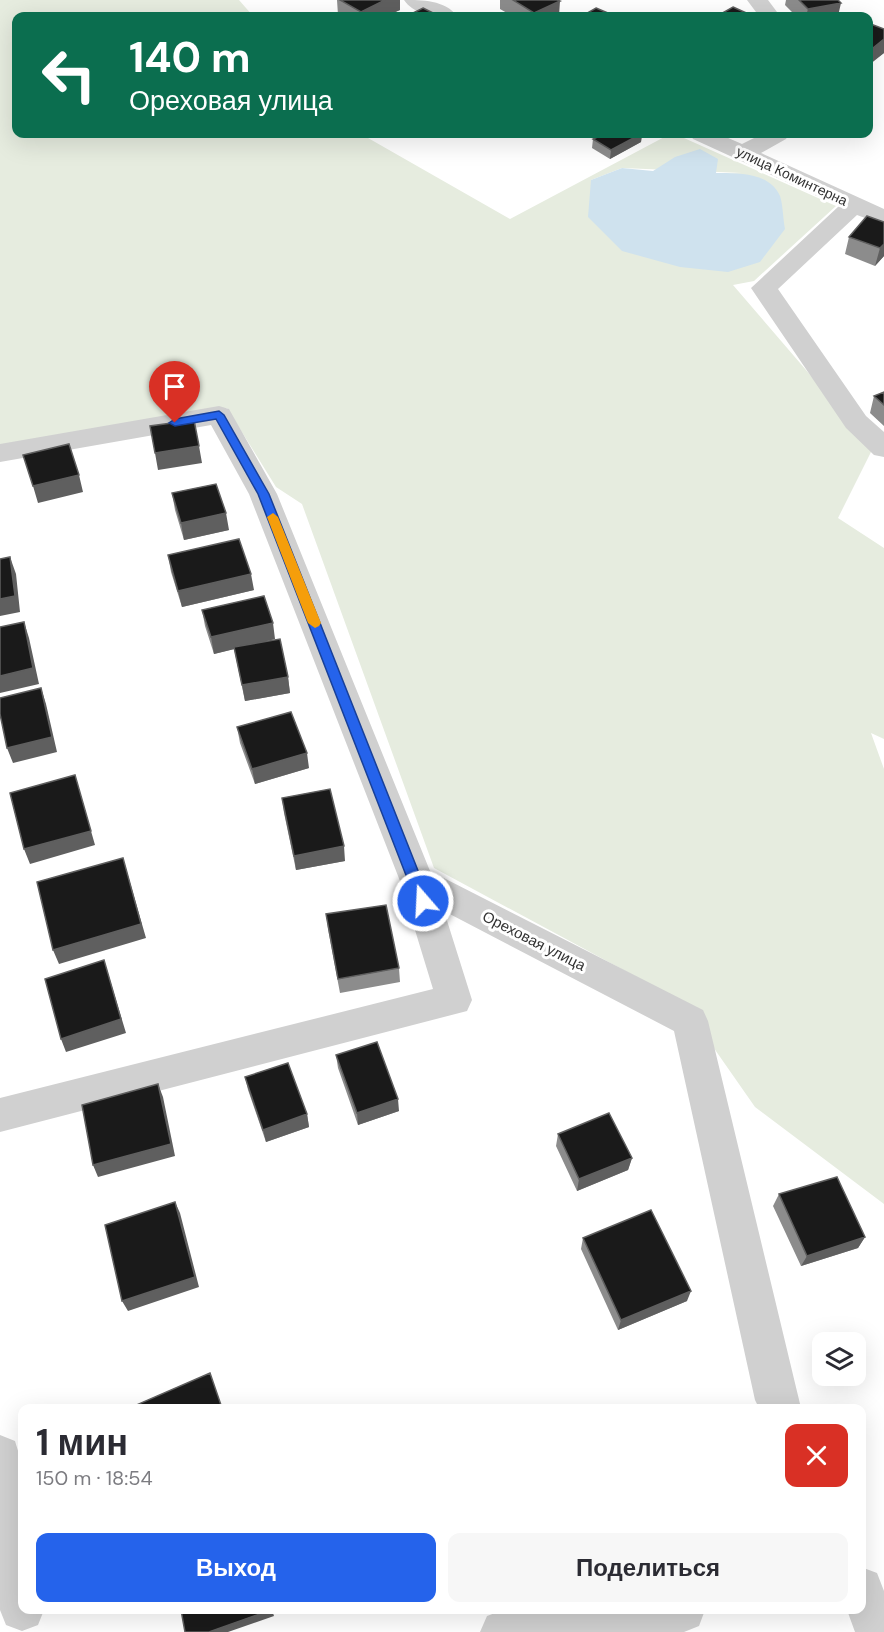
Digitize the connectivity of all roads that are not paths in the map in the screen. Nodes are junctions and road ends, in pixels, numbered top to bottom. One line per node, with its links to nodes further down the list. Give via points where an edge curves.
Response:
1 (414, 0): 2 (street)
2 (438, 12)
3 (710, 138): 5 (street, улица Коминтерна)
4 (771, 138): 5 (street)
5 (744, 153): 6 (street, улица Коминтерна)
6 (855, 204): 7 (street, улица Коминтерна); 8 (street, via 764,288 856,422)
7 (884, 218)
8 (884, 448)
9 (0, 453): 10 (street, via 219,415 264,494)
10 (417, 881): 11 (street, via 454,1000); 12 (street, Ореховая улица, via 690,1021)
11 (0, 1115)
12 (779, 1404)
13 (0, 1456): 15 (street)
14 (884, 1575): 16 (street)
15 (18, 1581)
16 (866, 1586)
17 (866, 1602): 22 (street)
18 (23, 1614): 20 (street)
19 (650, 1614): 21 (street)
20 (26, 1632)
21 (503, 1632)
22 (878, 1632)

